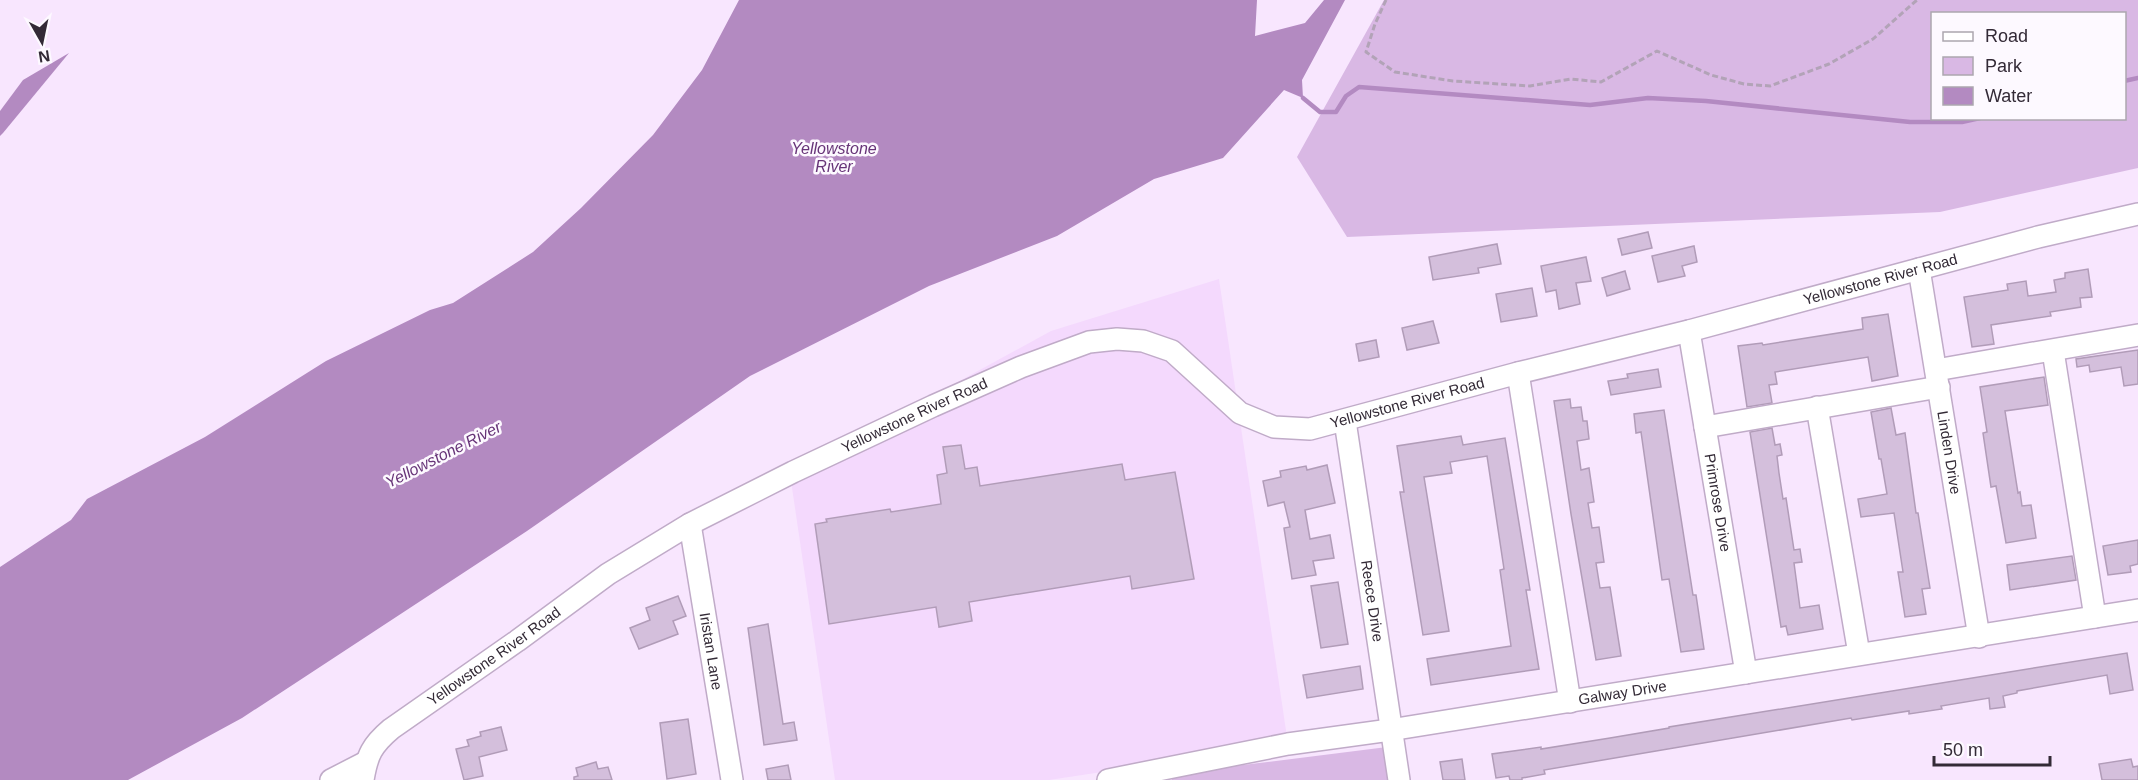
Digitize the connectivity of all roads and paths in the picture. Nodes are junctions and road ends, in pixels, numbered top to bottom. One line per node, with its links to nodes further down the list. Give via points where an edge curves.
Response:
1 (1386, 0): 2 (path, via 1366,52 1395,72 1530,86 1571,79 1601,82 1657,51 1711,75 1770,86 1829,64 1873,39)
2 (1917, 0)
3 (2138, 214): 4 (street, Yellowstone River Road)
4 (1919, 269): 5 (street, Yellowstone River Road); 9 (street, Linden Drive)
5 (1689, 332): 8 (street, Yellowstone River Road); 12 (street, Primrose Drive)
6 (2138, 335): 7 (street)
7 (2053, 351): 9 (street); 15 (street)
8 (1518, 373): 11 (street, Yellowstone River Road); 19 (street)
9 (1938, 379): 10 (street); 16 (street, Linden Drive)
10 (1818, 407): 12 (street); 17 (street)
11 (1345, 421): 13 (street, Yellowstone River Road, via 1310,429 1274,427 1240,413 1172,351 1143,341 1089,342 933,406); 20 (street, Reece Drive)
12 (1706, 427): 18 (street, Primrose Drive)
13 (690, 524): 21 (street, Yellowstone River Road, via 608,574 391,729 375,743); 24 (street, Iristan Lane)
14 (2138, 610): 15 (street, Galway Drive)
15 (2095, 617): 16 (street, Galway Drive)
16 (1979, 636): 17 (street, Galway Drive)
17 (1859, 654): 18 (street, Galway Drive)
18 (1746, 673): 19 (street, Galway Drive)
19 (1570, 702): 20 (street, Galway Drive)
20 (1390, 730): 22 (street, Galway Drive, via 1288,744); 26 (street, Reece Drive)
21 (365, 771): 23 (street)
22 (1165, 774): 25 (street, Galway Drive)
23 (331, 780)
24 (732, 780)
25 (1108, 780)
26 (1399, 780)

